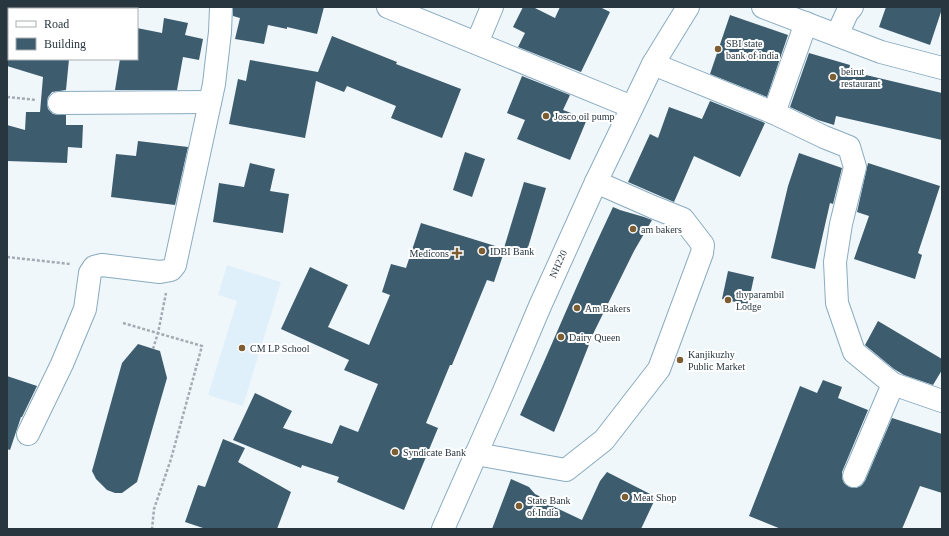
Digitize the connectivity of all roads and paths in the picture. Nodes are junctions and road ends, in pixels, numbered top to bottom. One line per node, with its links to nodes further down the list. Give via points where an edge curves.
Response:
1 (221, 7): 13 (main road)
2 (388, 7): 9 (main road)
3 (492, 7): 9 (main road)
4 (688, 7): 10 (main road, NH220)
5 (763, 7): 7 (main road)
6 (852, 7): 8 (main road)
7 (806, 23): 8 (main road); 16 (main road)
8 (837, 35): 11 (main road, via 881,52)
9 (477, 43): 15 (main road)
10 (653, 64): 15 (main road, NH220); 16 (main road)
11 (942, 68)
12 (7, 97): 14 (path)
13 (210, 102): 14 (main road); 20 (main road, via 178,254)
14 (59, 103)
15 (632, 107): 17 (main road, NH220)
16 (774, 113): 24 (main road, via 849,147 855,167 835,262 838,303 854,352)
17 (596, 182): 27 (main road, NH220); 27 (main road, via 683,219 703,245 659,369 604,440 566,470)
18 (7, 257): 19 (path)
19 (94, 267): 20 (main road, via 102,265 160,272); 26 (main road, via 90,273 85,309)
20 (171, 270): 22 (path)
21 (123, 323): 22 (path)
22 (158, 333): 23 (path); 29 (path, via 202,346 154,509)
23 (153, 349)
24 (893, 384): 25 (main road); 28 (main road)
25 (942, 401)
26 (28, 434)
27 (476, 454): 30 (main road, NH220)
28 (854, 476)
29 (152, 529)
30 (443, 529)

